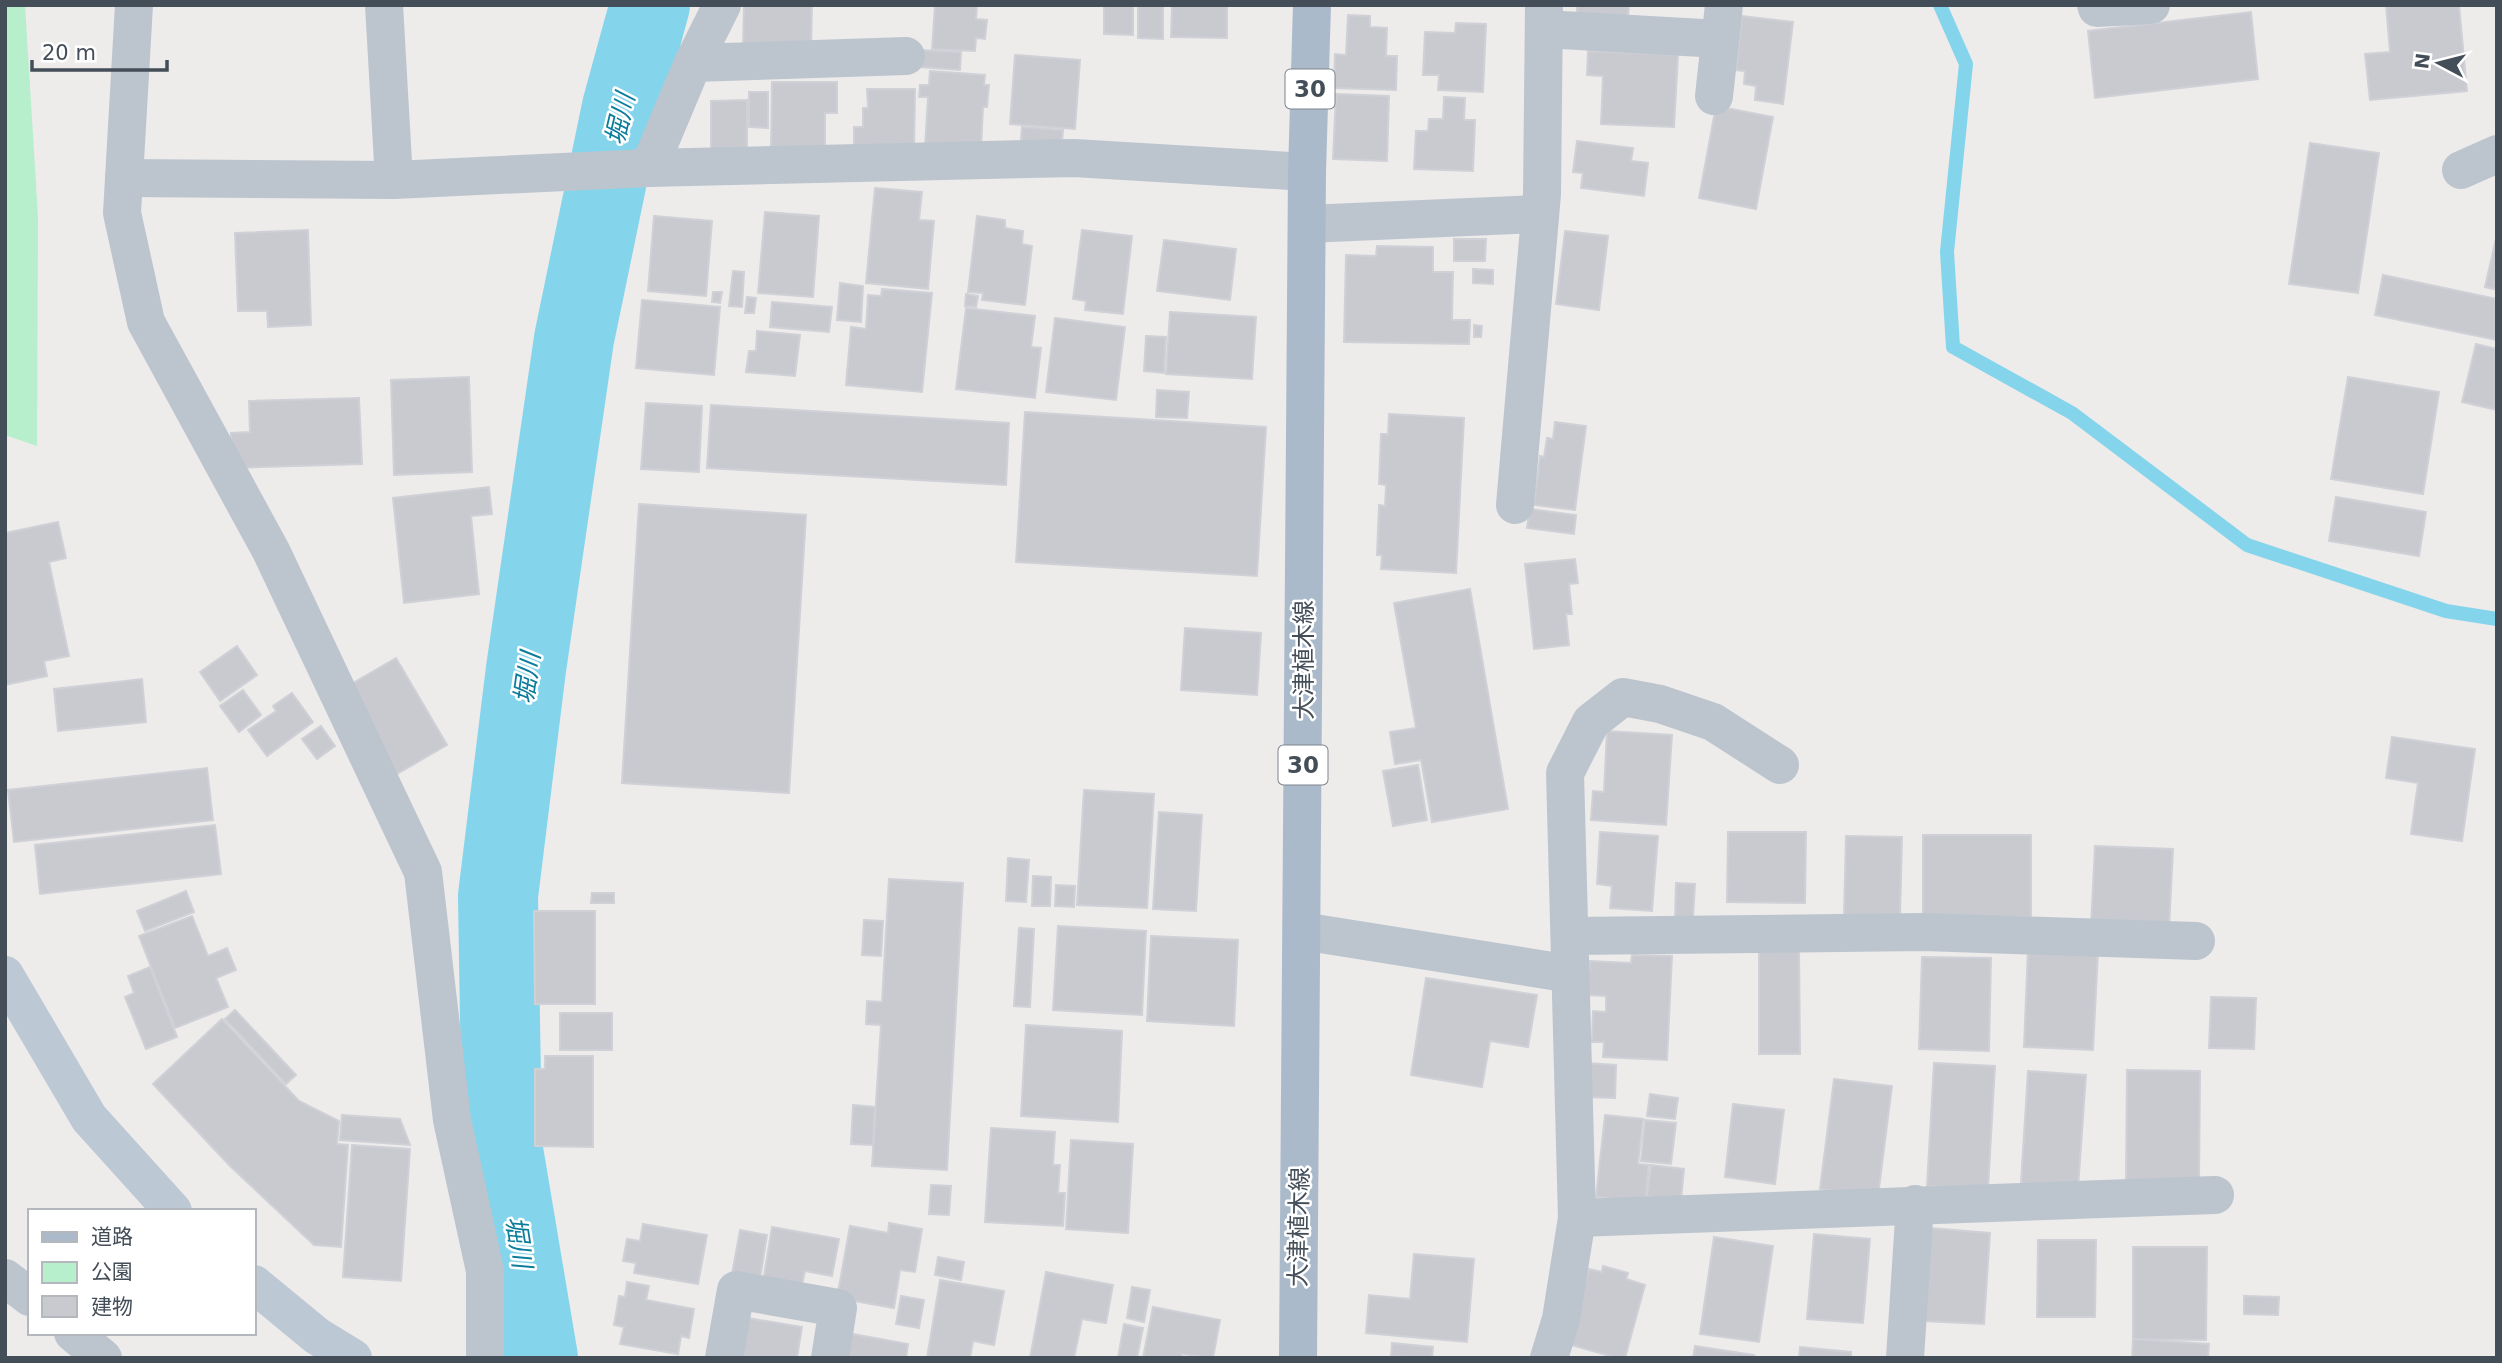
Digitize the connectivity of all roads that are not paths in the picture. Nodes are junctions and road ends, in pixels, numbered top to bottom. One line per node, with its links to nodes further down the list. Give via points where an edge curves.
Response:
1 (134, 5): 16 (street)
2 (384, 5): 17 (street)
3 (722, 5): 10 (street)
4 (1312, 5): 15 (main road, 大津植木線 / 30)
5 (2096, 5): 6 (street)
6 (2151, 5)
7 (1544, 17): 8 (street); 18 (street)
8 (1722, 22): 11 (street)
9 (906, 56): 10 (street)
10 (693, 63): 13 (street)
11 (1714, 96)
12 (2497, 153): 14 (street)
13 (649, 167): 15 (street, via 1074,158); 17 (street)
14 (2461, 170)
15 (1307, 172): 19 (main road, 大津植木線 / 30)
16 (124, 178): 17 (street); 37 (street, via 122,213 146,322 271,551 423,872 452,1120 485,1271)
17 (394, 180)
18 (1540, 214): 19 (street); 20 (street)
19 (1307, 224): 22 (main road, 大津植木線 / 30)
20 (1515, 505)
21 (1780, 765): 23 (street, via 1713,722 1660,704 1623,697 1591,722 1565,773)
22 (1302, 931): 25 (street); 40 (main road, 大津植木線 / 30)
23 (1570, 936): 24 (street, via 1924,932); 25 (street)
24 (2196, 941)
25 (1571, 974): 30 (street)
26 (5, 975): 29 (main road, via 89,1118)
27 (2215, 1195): 28 (street)
28 (1914, 1204): 30 (street); 42 (street)
29 (171, 1209)
30 (1577, 1218): 41 (street, via 1561,1318)
31 (5, 1278): 33 (street)
32 (256, 1286): 36 (main road, via 317,1336)
33 (28, 1295)
34 (76, 1335): 35 (street)
35 (103, 1358)
36 (353, 1358)
37 (485, 1358)
38 (724, 1358): 39 (street, via 736,1290 838,1308)
39 (830, 1358)
40 (1298, 1358)
41 (1549, 1358)
42 (1905, 1358)

